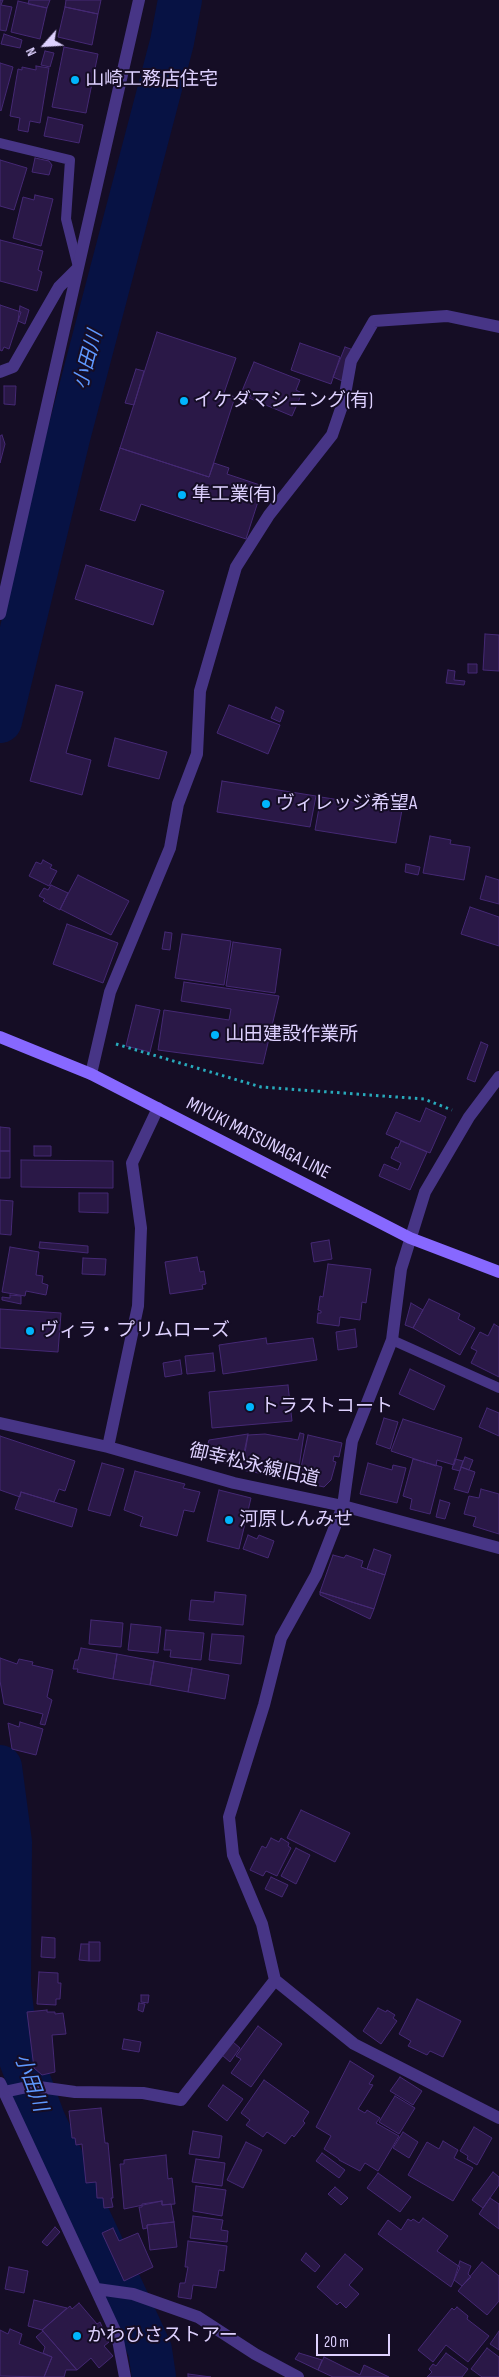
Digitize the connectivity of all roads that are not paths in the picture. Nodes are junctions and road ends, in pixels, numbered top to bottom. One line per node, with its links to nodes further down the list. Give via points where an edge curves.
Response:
1 (139, 0): 3 (street)
2 (0, 143): 3 (lane, via 70,160 66,219)
3 (78, 268): 5 (street, via 59,287 12,367); 6 (street)
4 (499, 328): 8 (street, via 447,316 374,321 351,361 344,400 332,435 269,515 236,567 200,691 197,754 178,804 170,848 110,992)
5 (0, 372)
6 (0, 614)
7 (0, 1037): 8 (main road, MIYUKI MATSUNAGA LINE)
8 (91, 1074): 10 (main road, MIYUKI MATSUNAGA LINE)
9 (499, 1077): 11 (street, via 468,1117 424,1192)
10 (158, 1108): 11 (main road, MIYUKI MATSUNAGA LINE); 16 (street, via 132,1163 141,1228 138,1306)
11 (410, 1238): 12 (main road, MIYUKI MATSUNAGA LINE); 13 (street, via 400,1269)
12 (499, 1272)
13 (392, 1340): 14 (lane); 17 (street, via 352,1441)
14 (499, 1388)
15 (0, 1423): 16 (street, 御幸松永線旧道)
16 (108, 1447): 17 (street, 御幸松永線旧道, via 234,1483)
17 (343, 1506): 18 (street, 御幸松永線旧道); 19 (street, via 316,1575 281,1638 229,1817 233,1855 262,1924)
18 (499, 1548)
19 (275, 1980): 20 (street, via 181,2100 143,2092 75,2092 32,2086); 21 (street, via 354,2044)
20 (5, 2089): 22 (street, via 23,2136)
21 (499, 2118)
22 (102, 2289): 23 (street, via 117,2335); 24 (street, via 133,2294 198,2317 254,2354)
23 (125, 2377)
24 (298, 2377)

